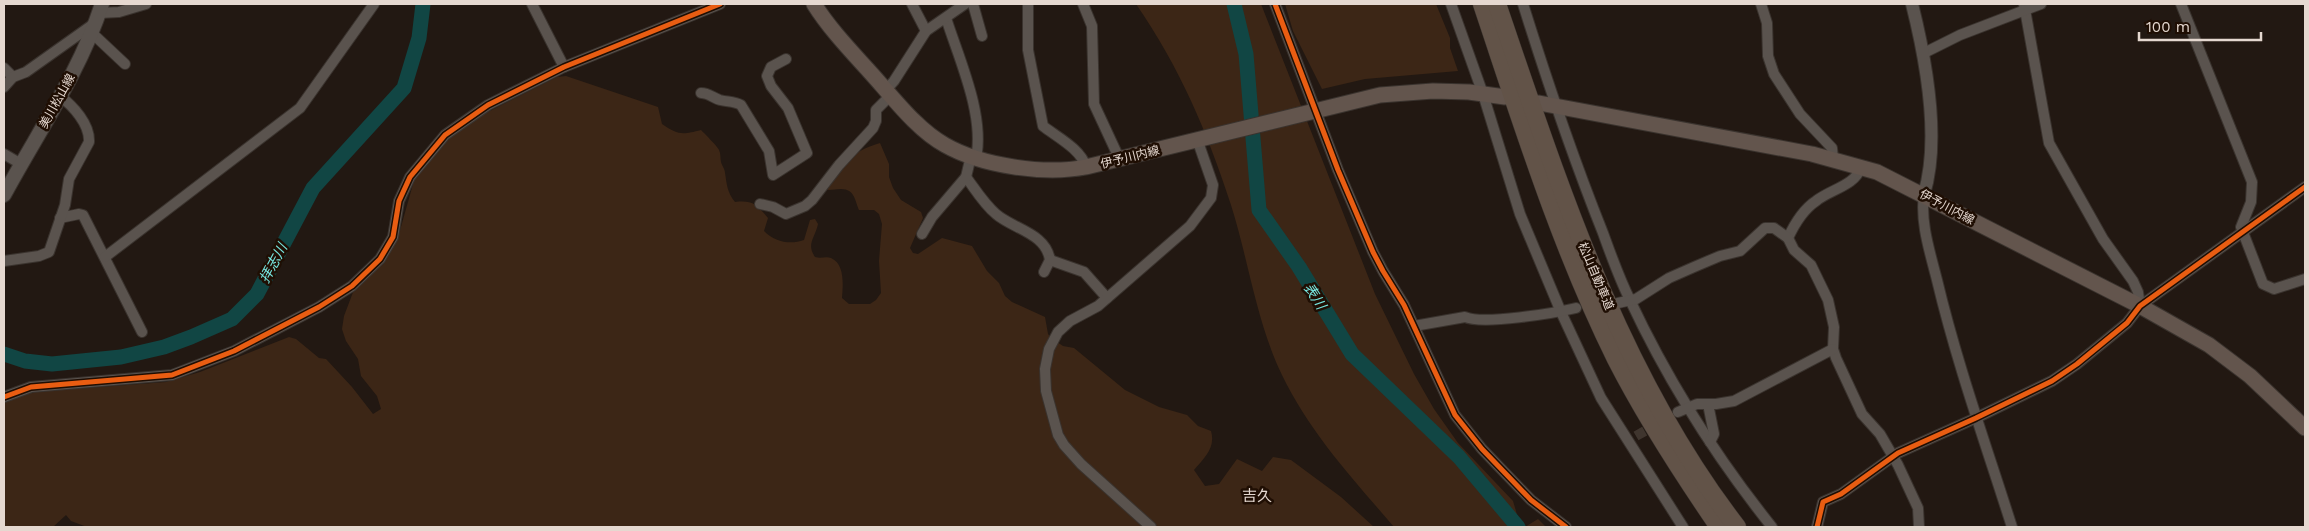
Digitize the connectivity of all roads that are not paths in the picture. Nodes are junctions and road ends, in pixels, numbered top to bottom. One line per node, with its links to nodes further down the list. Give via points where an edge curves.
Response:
1 (146, 4): 23 (street)
2 (360, 4): 22 (street)
3 (374, 4): 22 (street)
4 (532, 4): 30 (street)
5 (720, 4): 30 (street)
6 (814, 4): 34 (main road, 伊予川内線)
7 (912, 4): 25 (street)
8 (965, 4): 24 (street)
9 (973, 4): 26 (street)
10 (1028, 4): 48 (street, via 1028,50 1042,126 1074,150)
11 (1083, 4): 46 (street, via 1092,26 1094,104)
12 (1275, 4): 41 (street)
13 (1451, 4): 36 (street)
14 (1482, 4): 83 (highway, 松山自動車道, via 1547,193 1612,349 1650,420)
15 (1497, 4): 84 (highway, 松山自動車道, via 1560,187 1596,280 1629,352 1692,464)
16 (1524, 4): 40 (street)
17 (1761, 4): 45 (street, via 1767,23 1768,56 1774,74 1810,127 1832,148)
18 (1912, 4): 27 (street)
19 (2041, 4): 21 (street)
20 (2181, 4): 56 (street, via 2252,182 2253,193 2240,227)
21 (2026, 7): 27 (street); 67 (street, via 2049,143 2103,239 2133,281)
22 (367, 13): 59 (street, via 300,108)
23 (97, 18): 29 (street); 32 (street, via 26,72); 37 (main road, 美川松山線)
24 (946, 18): 25 (street); 44 (street, via 974,107 979,143)
25 (926, 31): 34 (street)
26 (982, 36)
27 (1924, 53): 52 (street, via 1931,155)
28 (786, 59): 35 (street, via 771,67 767,76 788,108 807,153 772,175 768,151 741,105)
29 (125, 64)
30 (564, 67): 73 (street, via 488,105 445,135 410,177 399,201 388,248 340,295 234,351 172,375 31,387)
31 (4, 68): 32 (street)
32 (13, 77): 33 (street)
33 (4, 87)
34 (888, 92): 44 (main road, 伊予川内線, via 932,136); 54 (street, via 876,110 873,128 812,200 786,214)
35 (701, 93)
36 (1483, 94): 38 (main road, 伊予川内線); 41 (main road, 伊予川内線, via 1398,93); 69 (street, via 1520,214)
37 (60, 96): 47 (main road, 美川松山線); 55 (street, via 74,108 90,135 69,179)
38 (1505, 97)
39 (1539, 103): 40 (main road, 伊予川内線)
40 (1555, 106): 45 (main road, 伊予川内線); 65 (street)
41 (1312, 111): 42 (main road, 伊予川内線); 70 (street, via 1383,271)
42 (1200, 139): 46 (main road, 伊予川内線); 64 (street, via 1212,179 1214,192 1211,198 1190,226)
43 (4, 154): 47 (street)
44 (974, 157): 48 (main road, 伊予川内線, via 1025,168); 50 (street)
45 (1833, 158): 49 (main road, 伊予川内線)
46 (1120, 160): 48 (main road, 伊予川内線)
47 (21, 164): 53 (main road, 美川松山線)
48 (1086, 167)
49 (1861, 167): 52 (main road, 伊予川内線); 58 (street, via 1855,179 1815,201)
50 (966, 177): 57 (street); 60 (street, via 996,214 1030,233 1045,247)
51 (2305, 187): 56 (street)
52 (1924, 194): 67 (main road, 伊予川内線); 76 (street, via 1922,210 1926,237)
53 (4, 195)
54 (760, 204)
55 (60, 218): 59 (street, via 83,215); 61 (street, via 49,252)
56 (2242, 233): 63 (street, via 2263,284 2274,289); 67 (street)
57 (922, 234)
58 (1788, 238): 65 (street, via 1774,228 1765,228 1740,251 1686,271); 72 (street, via 1794,250 1812,265 1828,300 1834,327)
59 (105, 257): 71 (street)
60 (1050, 260): 62 (street); 64 (street, via 1084,272)
61 (4, 261)
62 (1044, 272)
63 (2305, 279)
64 (1107, 298): 80 (street, via 1070,320 1058,332 1049,350 1045,369 1046,391 1058,435 1064,445 1080,464)
65 (1630, 301): 66 (street); 75 (street)
66 (1618, 303)
67 (2140, 306): 76 (street, via 2127,323 2077,364); 77 (main road, 伊予川内線, via 2216,350 2268,391)
68 (1576, 308): 69 (street)
69 (1561, 312): 70 (street, via 1487,320 1465,317); 82 (street, via 1601,398 1632,439)
70 (1414, 326): 81 (street, via 1442,390 1469,434 1531,500)
71 (142, 332)
72 (1833, 349): 74 (street, via 1744,396 1724,404); 79 (street, via 1862,414)
73 (4, 397)
74 (1708, 404): 75 (street, via 1697,404); 78 (street, via 1714,434)
75 (1683, 410): 78 (street)
76 (1976, 418): 79 (street); 88 (street)
77 (2305, 428)
78 (1710, 442): 85 (street)
79 (1894, 456): 86 (street, via 1840,494 1823,502); 87 (street, via 1918,508)
80 (1152, 527)
81 (1566, 527)
82 (1683, 527)
83 (1719, 527)
84 (1737, 527)
85 (1772, 527)
86 (1817, 527)
87 (1919, 527)
88 (2012, 527)

